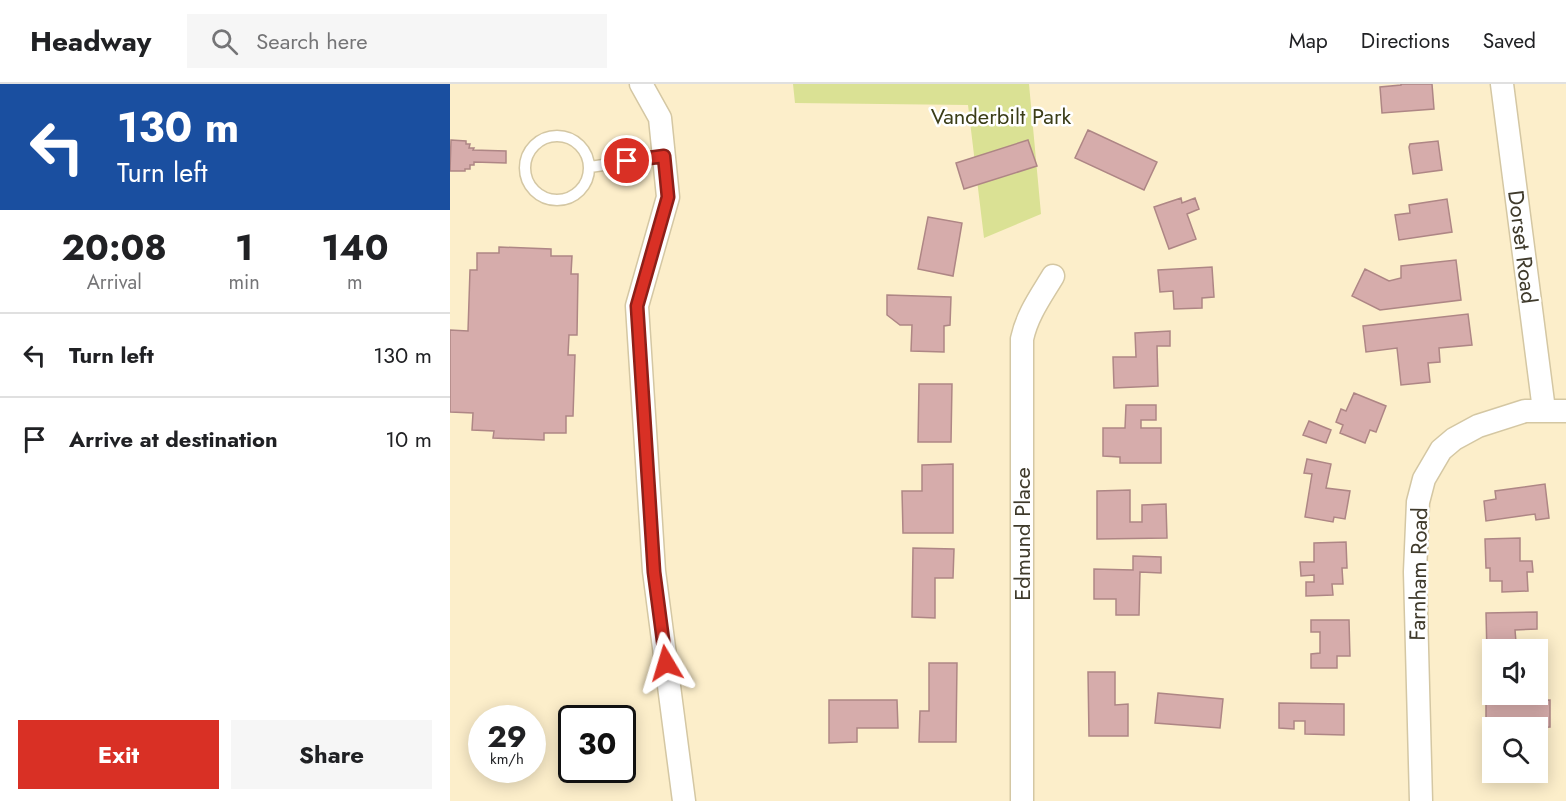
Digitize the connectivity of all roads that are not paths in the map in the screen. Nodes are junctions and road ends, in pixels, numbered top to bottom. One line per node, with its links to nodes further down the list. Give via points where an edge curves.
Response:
1 (641, 84): 3 (street, via 660,118)
2 (1502, 84): 6 (street, Dorset Road)
3 (664, 156): 4 (lane); 7 (street, via 668,197 637,306 654,572)
4 (590, 167): 4 (lane, via 581,189 563,199 542,196 533,189 525,169 526,159 537,142 556,136 576,142)
5 (1053, 276): 8 (street, Edmund Place, via 1032,310 1022,339)
6 (1555, 410): 9 (street, Farnham Road, via 1525,411 1478,426 1441,450 1424,479 1418,502 1414,572)
7 (684, 801)
8 (1022, 801)
9 (1421, 801)

